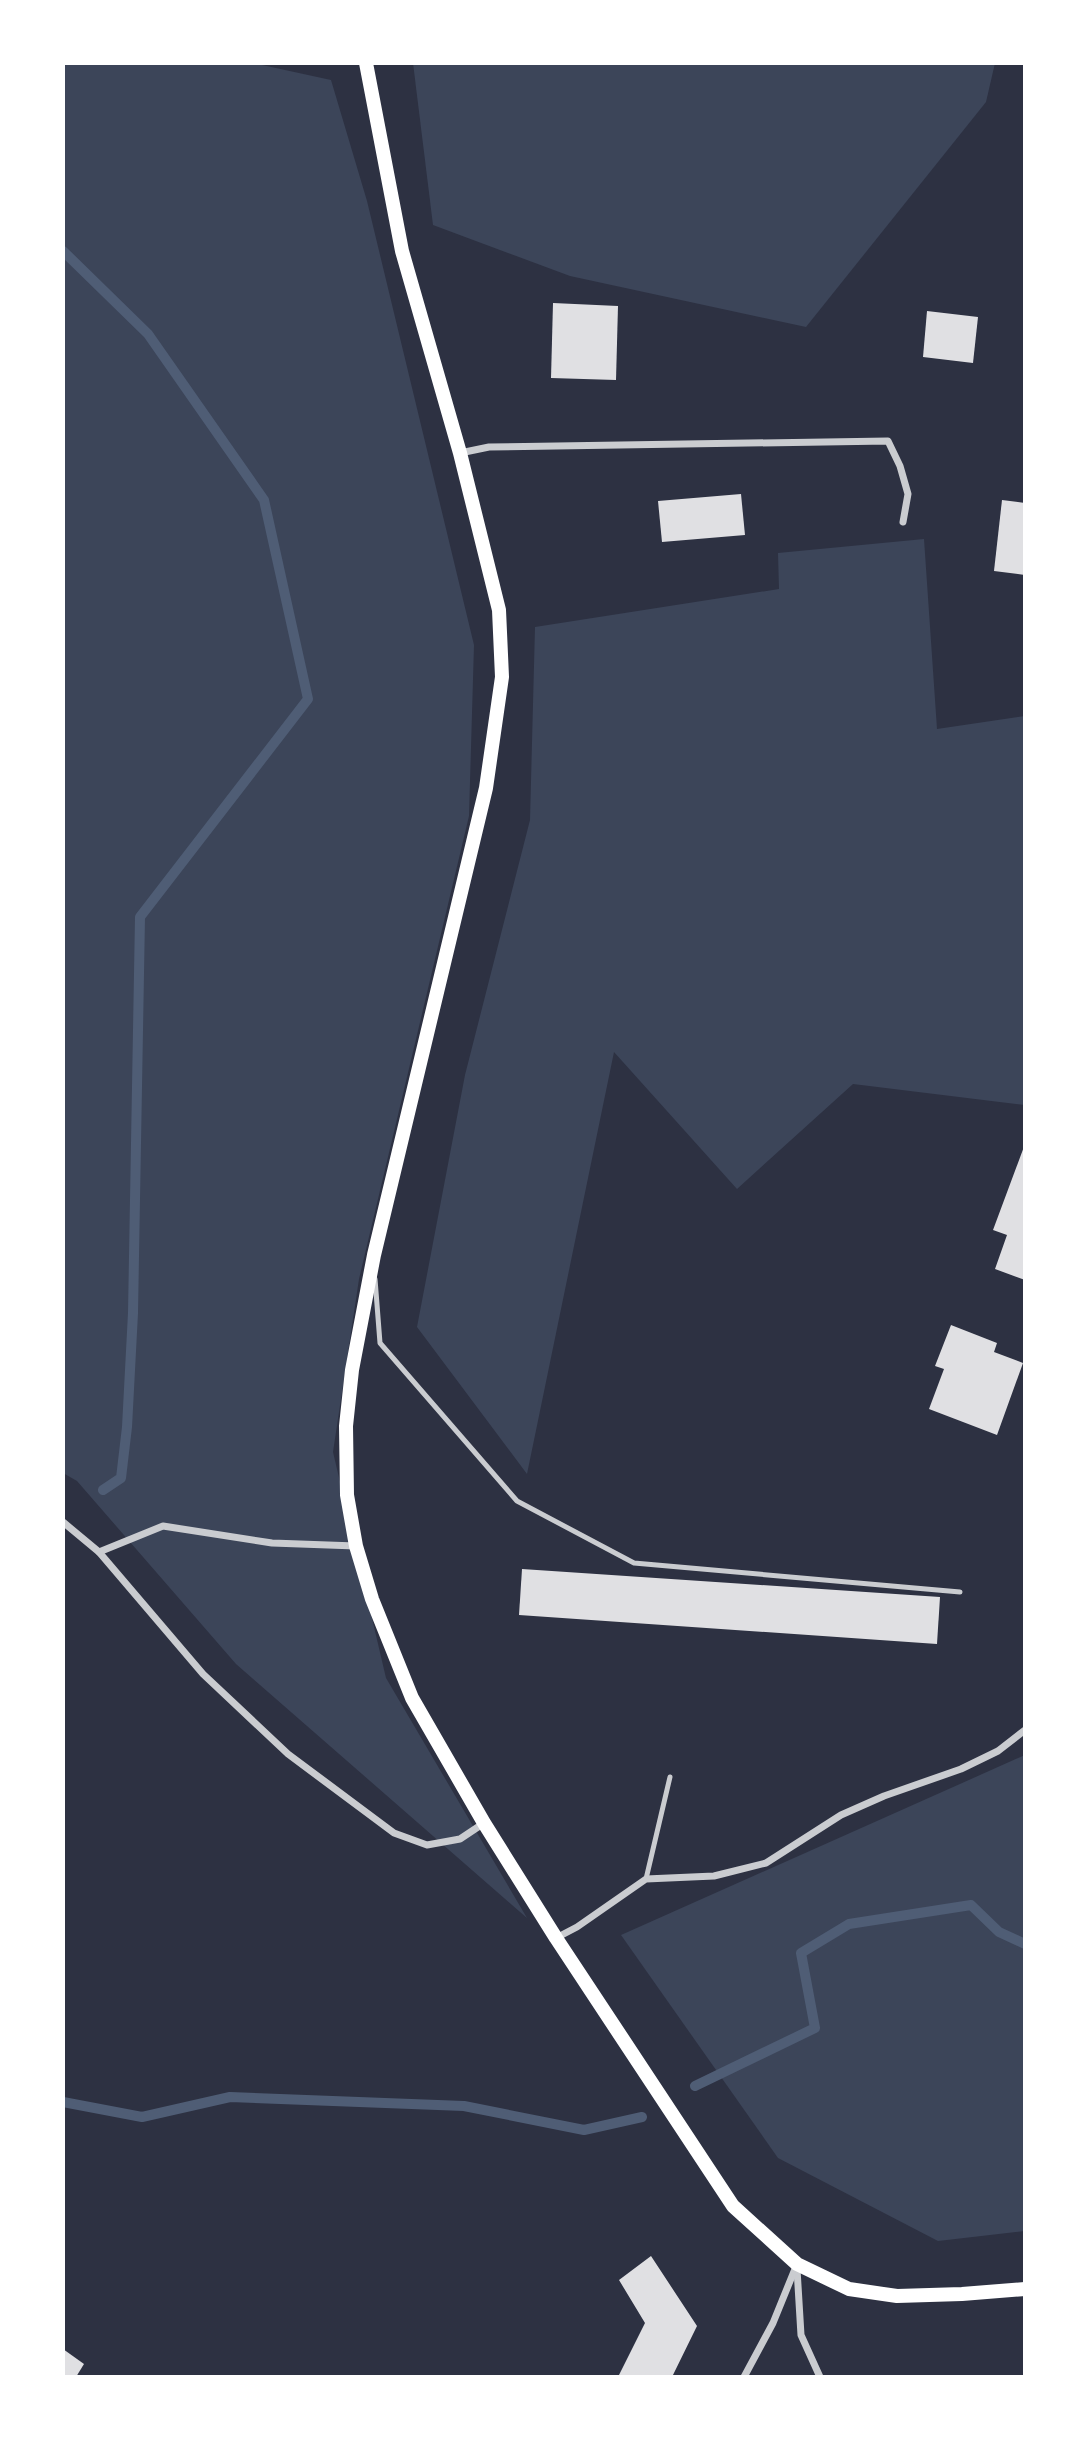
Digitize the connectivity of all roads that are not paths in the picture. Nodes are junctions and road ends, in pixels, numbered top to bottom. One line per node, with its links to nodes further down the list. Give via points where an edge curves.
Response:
1 (366, 63): 2 (main road, via 402,251)
2 (460, 453): 3 (street, via 489,447 888,441 908,494); 4 (main road, via 499,610 502,677 486,788)
3 (904, 522)
4 (373, 1255): 6 (main road, via 345,1426 347,1495); 8 (lane, via 380,1343 517,1501 635,1563)
5 (63, 1522): 7 (street)
6 (356, 1546): 7 (street, via 272,1543 163,1526); 11 (main road, via 412,1698)
7 (99, 1552): 11 (street, via 203,1674 288,1754 394,1832 427,1845 460,1839)
8 (960, 1592)
9 (1025, 1730): 12 (street, via 998,1751 961,1769 841,1815 766,1863 714,1875)
10 (670, 1777): 12 (lane)
11 (484, 1823): 13 (main road)
12 (646, 1879): 13 (street)
13 (556, 1938): 14 (main road, via 733,2206)
14 (797, 2264): 15 (main road, via 849,2289 897,2296); 16 (street, via 774,2323); 17 (street, via 801,2335)
15 (1025, 2289)
16 (744, 2377)
17 (820, 2377)

